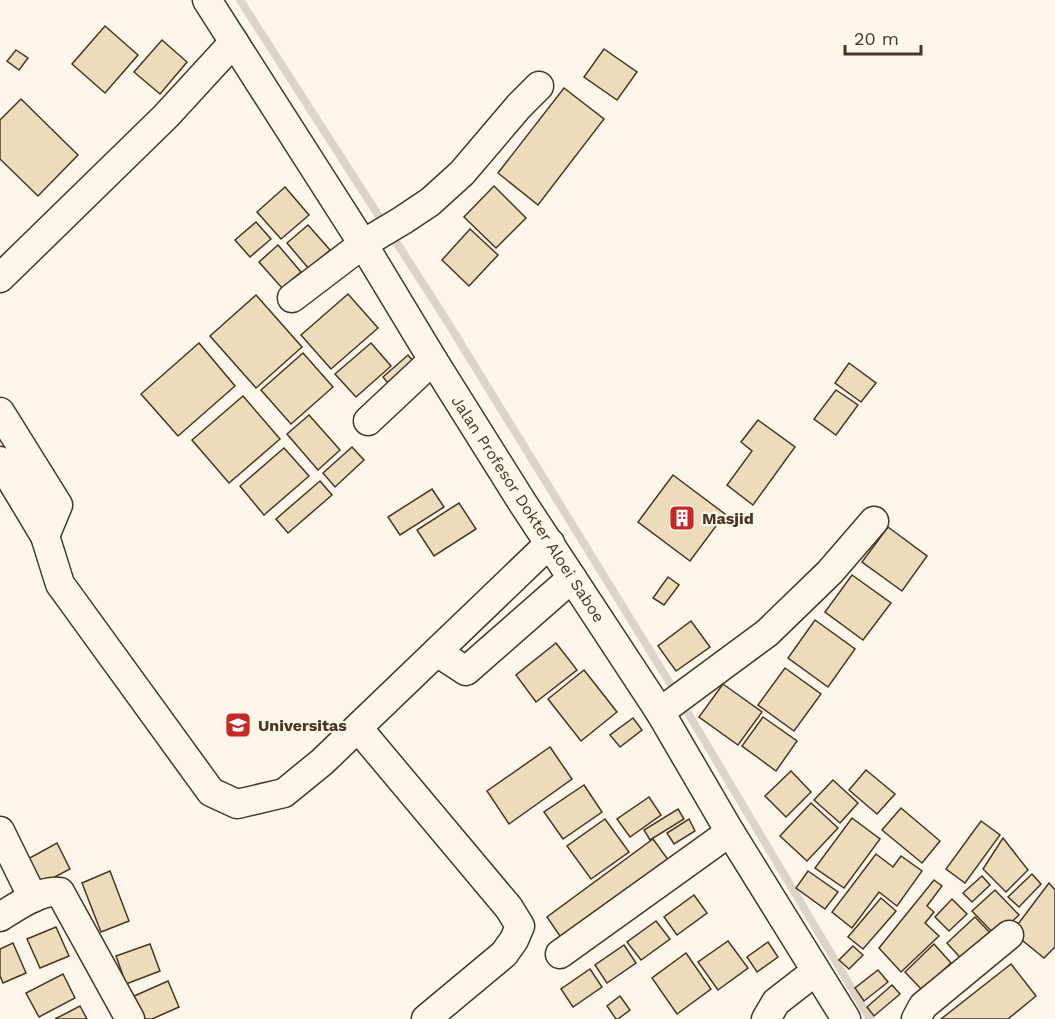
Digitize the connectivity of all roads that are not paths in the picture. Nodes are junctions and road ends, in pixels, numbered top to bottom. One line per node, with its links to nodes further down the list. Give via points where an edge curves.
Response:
1 (207, 0): 2 (street, Jalan Profesor Dokter Aloei Saboe)
2 (234, 42): 4 (street, Jalan Profesor Dokter Aloei Saboe); 5 (street, via 166,116)
3 (539, 86): 4 (street, via 462,173 430,202)
4 (369, 240): 6 (street); 7 (street, Jalan Profesor Dokter Aloei Saboe)
5 (0, 278)
6 (292, 298)
7 (433, 360): 9 (street); 13 (street, Jalan Profesor Dokter Aloei Saboe)
8 (0, 412): 12 (street, via 58,505)
9 (369, 421)
10 (0, 461): 12 (street)
11 (874, 521): 16 (street, via 830,572 767,633)
12 (45, 536): 17 (street, via 60,584 211,792 237,804 284,793)
13 (550, 543): 14 (street, Jalan Profesor Dokter Aloei Saboe); 15 (street)
14 (572, 578): 15 (street, via 466,671); 16 (street, Jalan Profesor Dokter Aloei Saboe)
15 (437, 652): 17 (street)
16 (672, 704): 19 (street, Jalan Profesor Dokter Aloei Saboe)
17 (358, 728): 26 (street, via 520,926 504,954)
18 (0, 831): 20 (street)
19 (730, 832): 23 (street); 24 (street, Jalan Profesor Dokter Aloei Saboe)
20 (33, 898): 21 (street); 25 (street, via 60,892)
21 (0, 916)
22 (1009, 935): 29 (street, via 923,1006)
23 (560, 954)
24 (816, 971): 27 (street, via 776,1002); 28 (street, Jalan Profesor Dokter Aloei Saboe)
25 (130, 1019)
26 (426, 1019)
27 (765, 1019)
28 (846, 1019)
29 (916, 1019)

